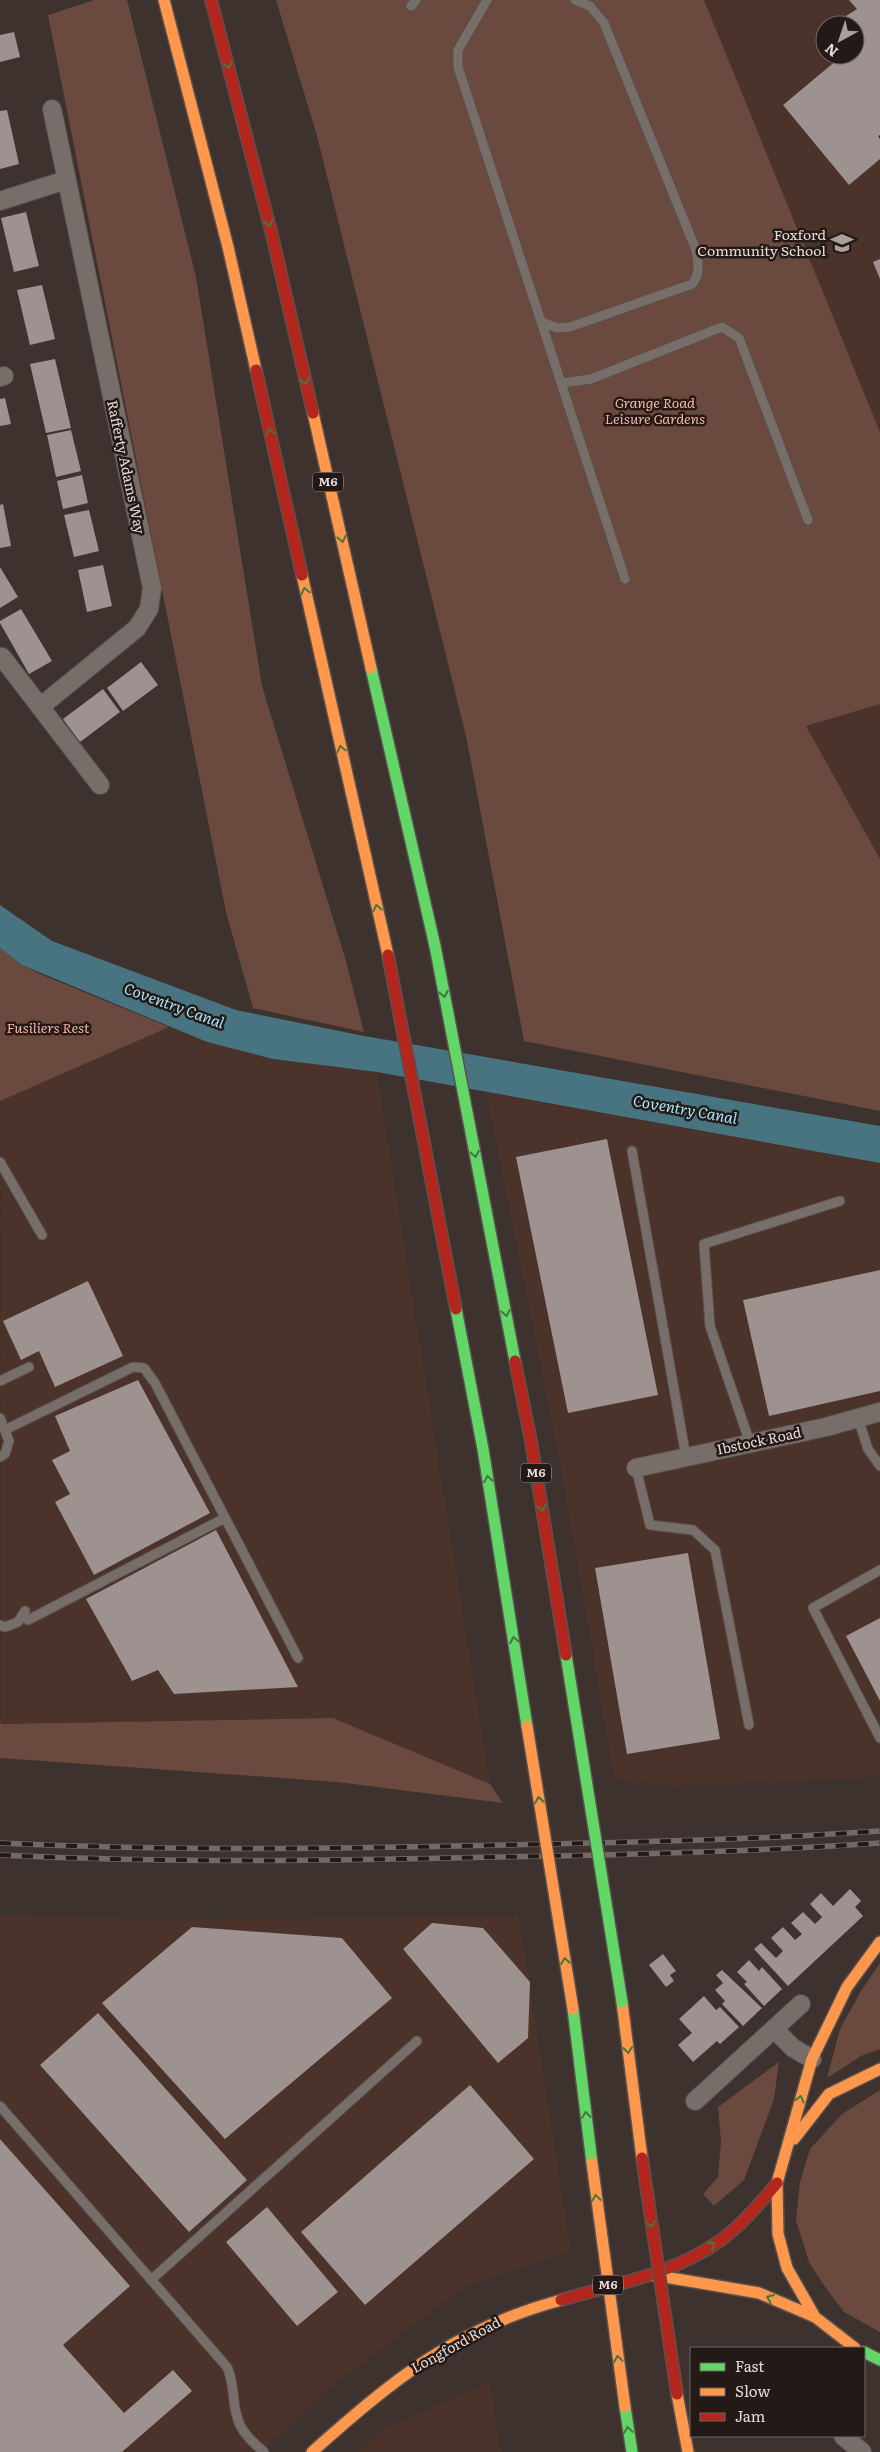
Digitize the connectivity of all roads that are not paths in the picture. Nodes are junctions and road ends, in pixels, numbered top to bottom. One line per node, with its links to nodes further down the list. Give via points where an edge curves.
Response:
1 (164, 0): 57 (main road, M6, one-way to 1, bridge, via 573,2009 483,1449 388,956 228,247)
2 (211, 0): 58 (main road, M6, one-way to 58, bridge, via 272,235 435,946 531,1441 622,2002 642,2158)
3 (487, 0): 8 (lane, via 458,50 458,67)
4 (575, 0): 8 (lane, via 590,6 604,23 696,250 699,268 692,284 617,311 570,327 557,328)
5 (52, 109): 6 (street, Rafferty Adams Way)
6 (66, 180): 7 (street); 13 (street, Rafferty Adams Way, via 152,588 149,610 137,628)
7 (0, 201)
8 (542, 322): 9 (lane)
9 (562, 383): 10 (lane, via 591,379 722,327 732,332 739,338); 11 (lane)
10 (808, 520)
11 (625, 580)
12 (2, 657): 13 (street)
13 (40, 707): 14 (street)
14 (100, 785)
15 (632, 1151): 27 (lane)
16 (0, 1162): 18 (lane)
17 (840, 1201): 25 (lane, via 704,1244 710,1326)
18 (42, 1235)
19 (29, 1367): 20 (lane)
20 (0, 1381)
21 (880, 1412): 23 (street, Ibstock Road)
22 (0, 1418): 24 (lane)
23 (858, 1418): 25 (street, Ibstock Road); 28 (lane, via 868,1448)
24 (5, 1430): 26 (lane, via 9,1440 6,1454); 30 (lane, via 133,1367 144,1368 156,1383)
25 (750, 1443): 27 (street, Ibstock Road)
26 (0, 1457)
27 (686, 1457): 29 (street, Ibstock Road)
28 (880, 1466)
29 (636, 1468): 34 (lane, via 650,1525 693,1530 715,1550)
30 (225, 1518): 32 (lane, via 18,1622 5,1627); 33 (lane)
31 (880, 1570): 35 (lane, via 813,1608)
32 (0, 1625)
33 (298, 1658)
34 (749, 1725)
35 (880, 1738)
36 (880, 1942): 38 (main road, Longford Road)
37 (880, 1947): 38 (lane, Longford Road)
38 (866, 1960): 42 (main road, Longford Road, via 847,1987)
39 (801, 2004): 40 (street)
40 (774, 2029): 42 (street, via 792,2048); 44 (street)
41 (417, 2041): 49 (lane)
42 (812, 2059): 46 (main road, Longford Road, one-way to 42)
43 (880, 2069): 46 (main road, Longford Road, via 829,2094)
44 (695, 2101)
45 (0, 2106): 49 (lane)
46 (788, 2146): 47 (main road, Longford Road)
47 (777, 2183): 48 (main road, Longford Road, one-way to 47, via 714,2245 749,2216); 50 (main road, Longford Road, via 778,2234 787,2268)
48 (653, 2275): 50 (main road, Longford Road, one-way to 48, via 759,2293); 56 (main road, Longford Road, via 543,2304 488,2325 439,2351 395,2381)
49 (151, 2280): 55 (lane, via 227,2367 232,2377 235,2412 240,2425)
50 (815, 2317): 51 (main road, Longford Road)
51 (853, 2347)
52 (865, 2352): 53 (main road)
53 (880, 2360)
54 (845, 2437): 59 (street)
55 (264, 2452)
56 (312, 2452)
57 (632, 2452)
58 (688, 2452)
59 (862, 2452)

